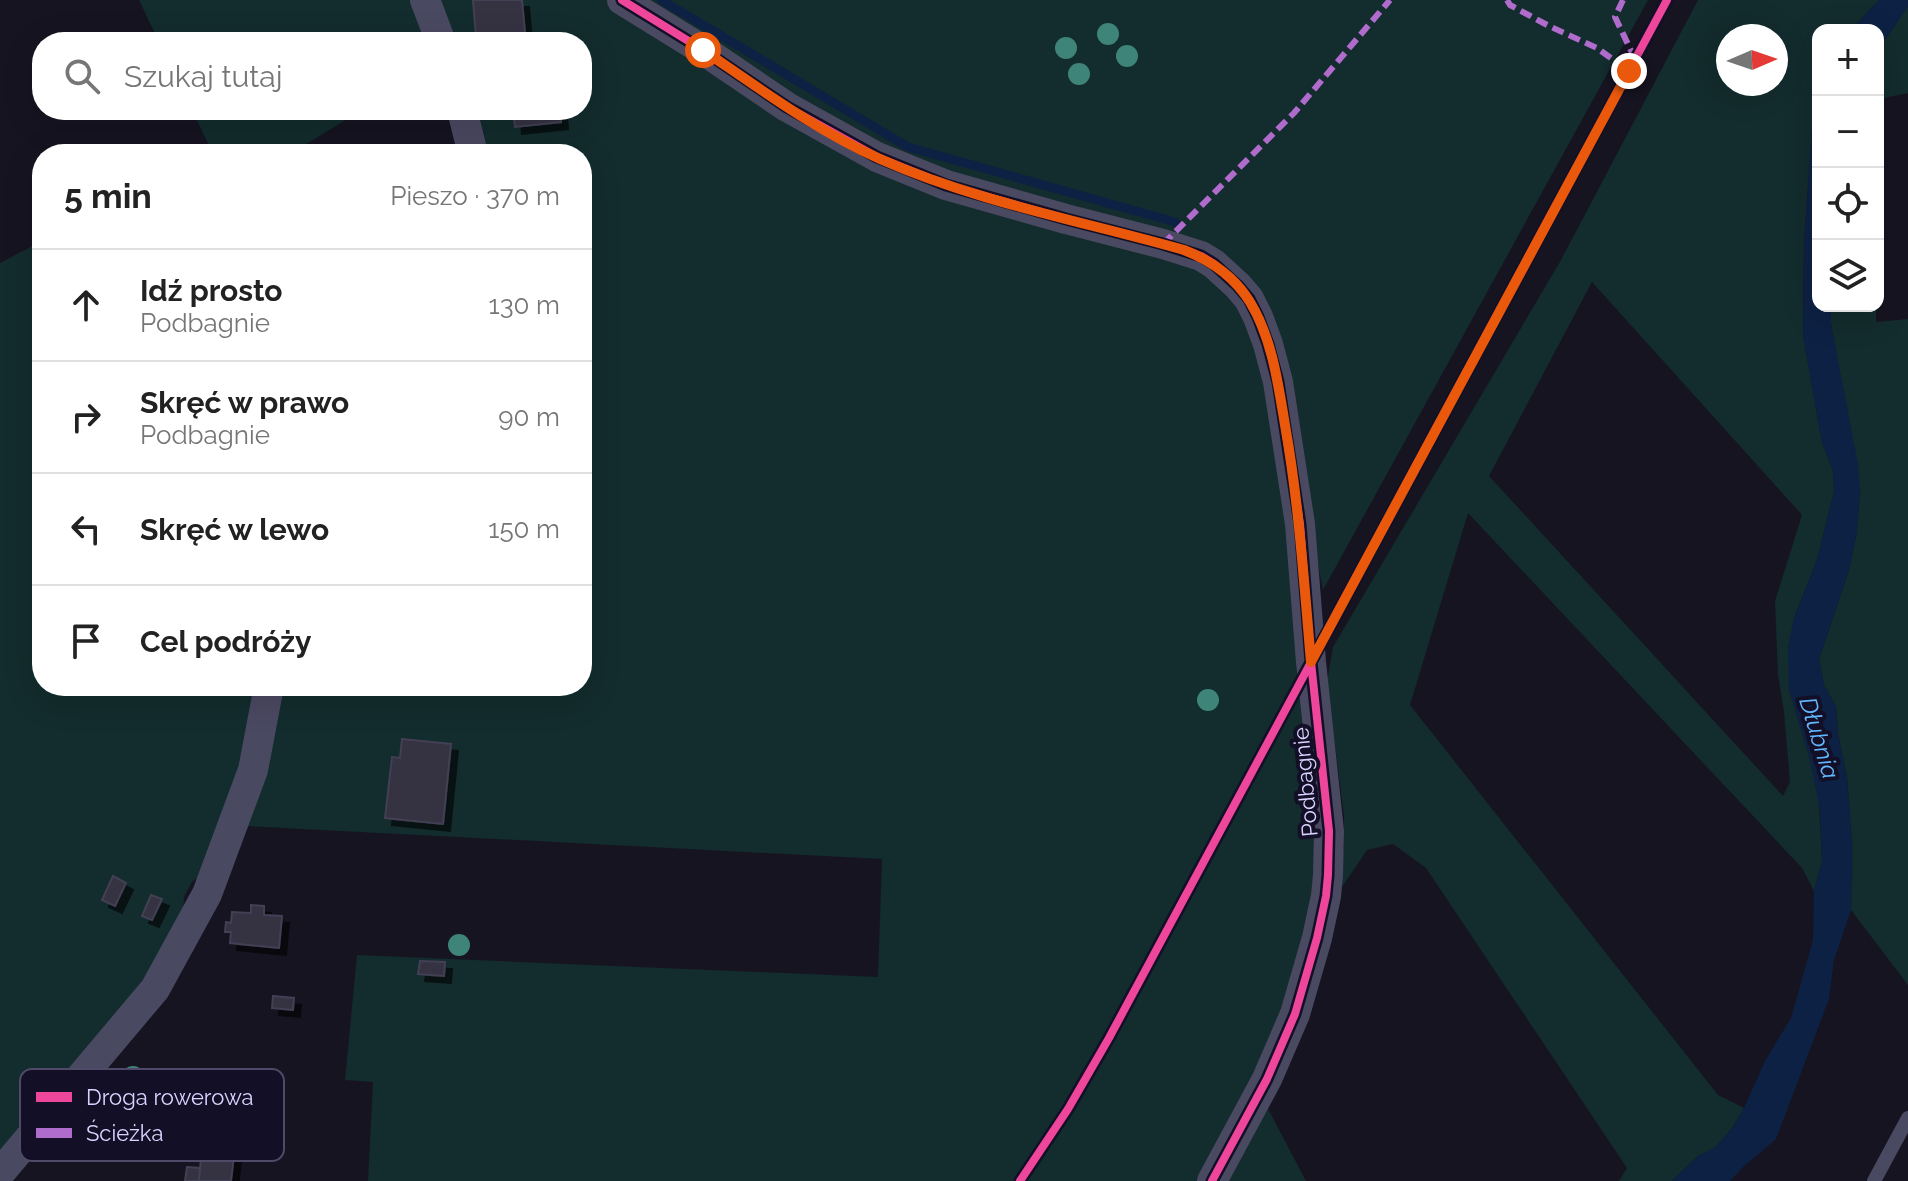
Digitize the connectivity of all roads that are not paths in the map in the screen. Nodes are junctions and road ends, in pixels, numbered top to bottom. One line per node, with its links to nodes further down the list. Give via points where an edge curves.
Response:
1 (425, 0): 3 (street)
2 (622, 0): 11 (street, Podbagnie, via 787,107 877,157 946,185 1201,256 1238,286 1258,317 1278,382 1300,524 1327,803 1328,875 1320,927 1295,1014)
3 (437, 32)
4 (464, 120): 5 (street)
5 (470, 144)
6 (267, 696): 7 (street, via 253,770 207,894 155,989)
7 (88, 1069)
8 (1908, 1118): 12 (lane)
9 (20, 1149): 10 (street)
10 (0, 1173)
11 (1212, 1181)
12 (1874, 1181)

